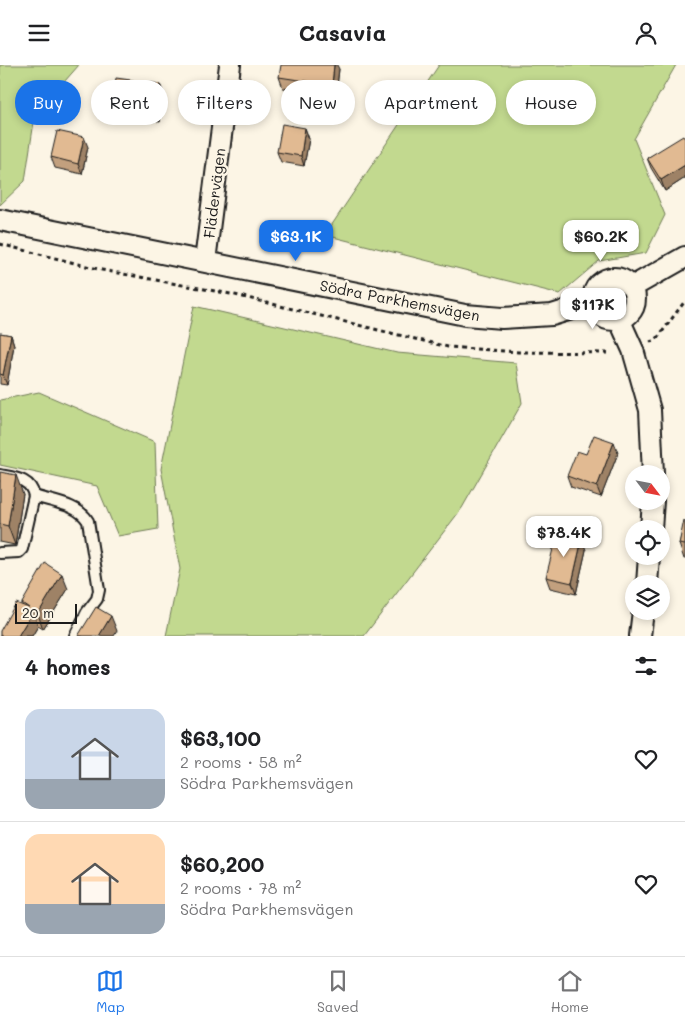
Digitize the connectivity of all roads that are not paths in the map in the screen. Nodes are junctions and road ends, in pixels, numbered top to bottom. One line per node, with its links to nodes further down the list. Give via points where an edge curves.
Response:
1 (230, 65): 4 (street, Flädervägen)
2 (0, 220): 4 (street, Södra Parkhemsvägen)
3 (685, 257): 5 (street)
4 (205, 261): 6 (street, Södra Parkhemsvägen, via 465,315 502,318 552,315)
5 (632, 287): 6 (street, via 620,278 610,278 598,285); 7 (street, via 634,305 630,313)
6 (594, 302): 7 (street, via 603,317)
7 (620, 319): 8 (street, via 633,350 650,410)
8 (652, 465)
9 (0, 475): 10 (lane, via 22,480 30,485)
10 (34, 496): 11 (lane, via 22,549); 13 (lane, via 76,509 88,521 99,590)
11 (4, 552)
12 (642, 620): 14 (street)
13 (75, 636)
14 (640, 636)

